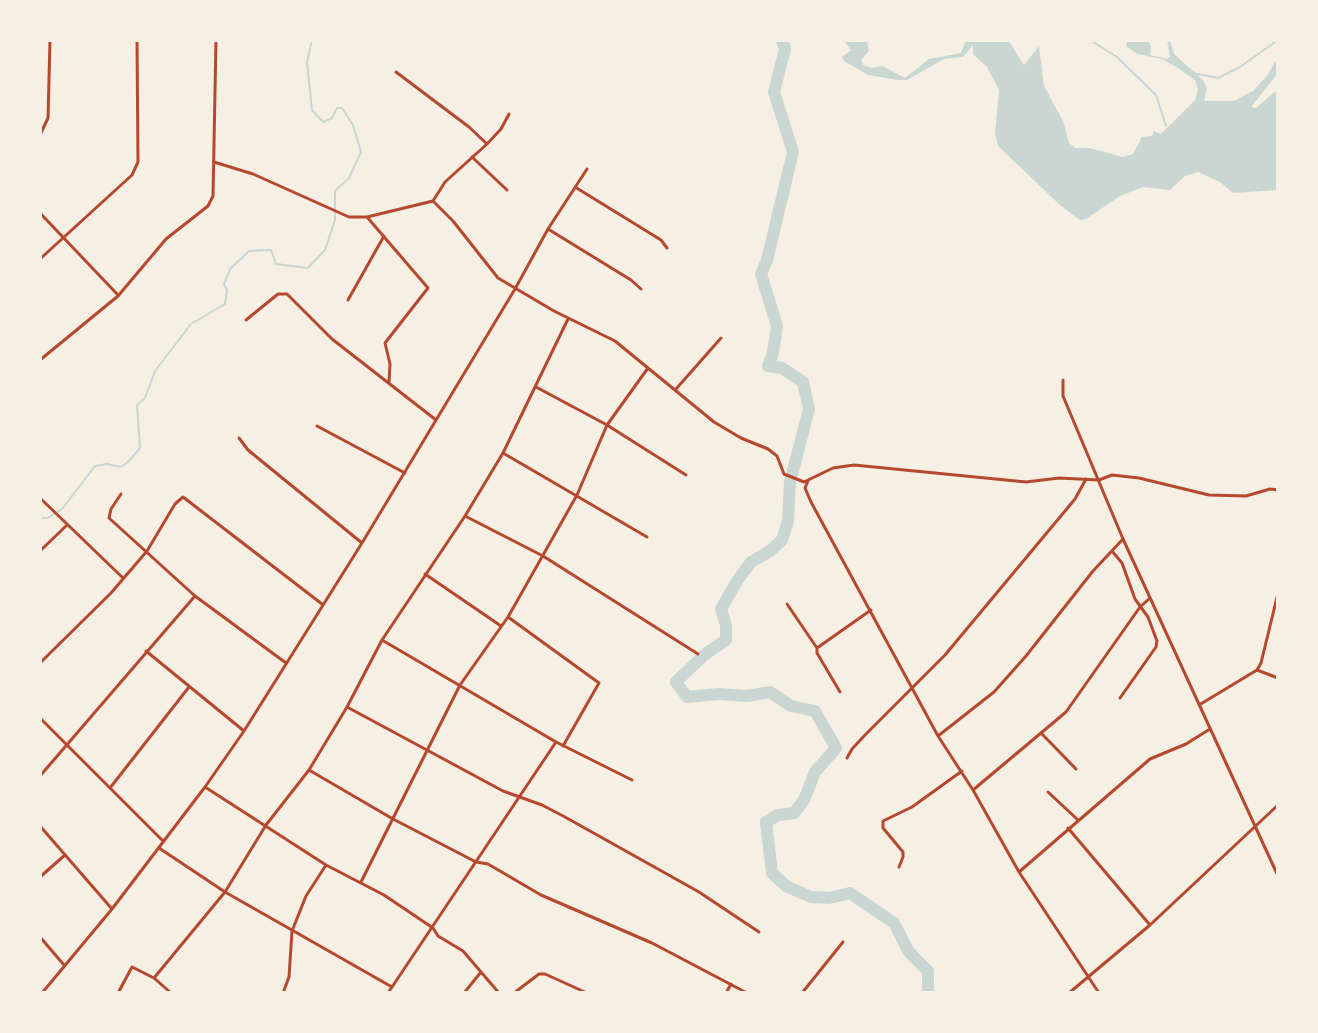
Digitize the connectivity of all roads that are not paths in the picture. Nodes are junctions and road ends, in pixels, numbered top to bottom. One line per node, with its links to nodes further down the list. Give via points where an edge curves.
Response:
1 (50, 40): 6 (street, via 48,118)
2 (137, 40): 18 (street, via 138,162 132,175)
3 (216, 40): 9 (street)
4 (396, 72): 7 (street)
5 (509, 114): 7 (street)
6 (40, 135)
7 (487, 144): 8 (street)
8 (472, 157): 12 (street); 13 (street)
9 (214, 162): 15 (street, via 349,217); 23 (street, via 208,206 166,239)
10 (587, 169): 11 (street)
11 (575, 187): 16 (street); 19 (street)
12 (507, 190)
13 (433, 201): 15 (street); 21 (street, via 498,278)
14 (40, 213): 18 (street)
15 (367, 217): 17 (street)
16 (548, 229): 21 (street); 22 (street)
17 (384, 236): 24 (street); 31 (street, via 428,288 385,343)
18 (63, 239): 20 (street); 23 (street)
19 (667, 248)
20 (40, 259)
21 (515, 289): 25 (street); 34 (street)
22 (641, 289)
23 (118, 296): 28 (street)
24 (348, 300)
25 (568, 318): 29 (street, via 615,341); 32 (street)
26 (246, 320): 31 (street, via 278,294 287,294)
27 (721, 338): 33 (street)
28 (40, 360)
29 (648, 368): 33 (street); 35 (street)
30 (1063, 380): 43 (street, via 1063,396)
31 (389, 384): 34 (street)
32 (536, 387): 35 (street); 38 (street)
33 (675, 390): 42 (street, via 714,422 768,449 784,474)
34 (436, 420): 39 (street)
35 (607, 425): 40 (street); 46 (street)
36 (317, 426): 39 (street)
37 (239, 438): 52 (street)
38 (503, 453): 46 (street); 48 (street)
39 (405, 473): 52 (street)
40 (686, 475)
41 (1086, 479): 42 (street, via 1026,482 854,465); 43 (street); 78 (street, via 1075,499)
42 (807, 480): 65 (street, via 811,502)
43 (1099, 480): 44 (street, via 1112,475 1139,478 1209,495); 51 (street)
44 (1278, 490)
45 (121, 494): 54 (street, via 109,518)
46 (577, 495): 50 (street); 56 (street)
47 (40, 498): 49 (street)
48 (465, 516): 56 (street); 57 (street)
49 (67, 525): 53 (street); 58 (street)
50 (647, 537)
51 (1123, 539): 55 (street); 61 (street)
52 (362, 543): 62 (street)
53 (40, 551)
54 (147, 551): 58 (street); 60 (street); 62 (street, via 183,497)
55 (1112, 551): 64 (street); 87 (street, via 994,692)
56 (543, 556): 66 (street); 71 (street)
57 (425, 574): 67 (street); 68 (street)
58 (123, 578): 72 (street)
59 (1278, 593): 74 (street)
60 (195, 596): 70 (street); 73 (street)
61 (1150, 598): 64 (street); 81 (street)
62 (322, 604): 73 (street)
63 (787, 604): 69 (street)
64 (1140, 607): 80 (street, via 1156,647); 86 (street, via 1072,705)
65 (871, 610): 69 (street); 78 (street)
66 (508, 617): 67 (street); 90 (street, via 599,683)
67 (502, 627): 76 (street)
68 (382, 640): 76 (street); 82 (street)
69 (817, 648): 79 (street)
70 (146, 651): 77 (street); 89 (street)
71 (698, 654)
72 (40, 663)
73 (286, 663): 85 (street)
74 (1257, 670): 75 (street); 81 (street)
75 (1278, 678)
76 (460, 685): 88 (street); 91 (street)
77 (189, 687): 85 (street); 99 (street)
78 (912, 689): 87 (street); 92 (street)
79 (840, 692)
80 (1120, 698)
81 (1199, 705): 84 (street)
82 (347, 707): 91 (street); 94 (street)
83 (40, 718): 89 (street)
84 (1210, 729): 105 (street, via 1150,759); 108 (street)
85 (244, 731): 98 (street)
86 (1042, 734): 93 (street); 100 (street)
87 (938, 736): 95 (street)
88 (556, 742): 90 (street); 102 (street)
89 (68, 744): 96 (street); 99 (street)
90 (563, 746): 97 (street)
91 (428, 751): 102 (street); 104 (street)
92 (847, 758)
93 (1076, 769)
94 (309, 770): 104 (street); 106 (street)
95 (962, 771): 100 (street); 115 (street, via 883,821 903,852)
96 (40, 776)
97 (632, 780)
98 (205, 787): 106 (street); 110 (street)
99 (109, 788): 110 (street)
100 (973, 790): 116 (street)
101 (1048, 792): 105 (street)
102 (519, 797): 113 (street); 125 (street, via 699,892)
103 (1278, 805): 108 (street)
104 (393, 819): 113 (street); 119 (street)
105 (1078, 820): 109 (street)
106 (266, 825): 114 (street); 120 (street)
107 (40, 826): 112 (street)
108 (1256, 826): 117 (street); 122 (street)
109 (1068, 828): 116 (street); 122 (street)
110 (163, 841): 111 (street)
111 (158, 848): 120 (street); 121 (street)
112 (65, 855): 118 (street); 121 (street)
113 (476, 862): 123 (street); 132 (street)
114 (326, 865): 119 (street); 124 (street)
115 (899, 867)
116 (1019, 872): 130 (street)
117 (1278, 876)
118 (40, 877)
119 (361, 882): 123 (street)
120 (225, 892): 124 (street); 131 (street)
121 (112, 909): 128 (street)
122 (1150, 925): 130 (street)
123 (433, 928): 129 (street); 133 (street)
124 (292, 931): 133 (street); 137 (street)
125 (759, 932)
126 (40, 937): 128 (street)
127 (843, 942): 145 (street)
128 (64, 965): 134 (street)
129 (481, 972): 139 (street); 140 (street)
130 (1087, 977): 146 (street); 147 (street)
131 (154, 978): 135 (street, via 132,967); 136 (street)
132 (731, 984): 143 (street); 144 (street)
133 (392, 987): 138 (street)
134 (42, 993)
135 (118, 993)
136 (171, 993)
137 (283, 993)
138 (388, 993)
139 (464, 993)
140 (499, 993)
141 (514, 993): 142 (street, via 539,974)
142 (587, 993)
143 (726, 993)
144 (747, 993)
145 (802, 993)
146 (1069, 993)
147 (1099, 993)

